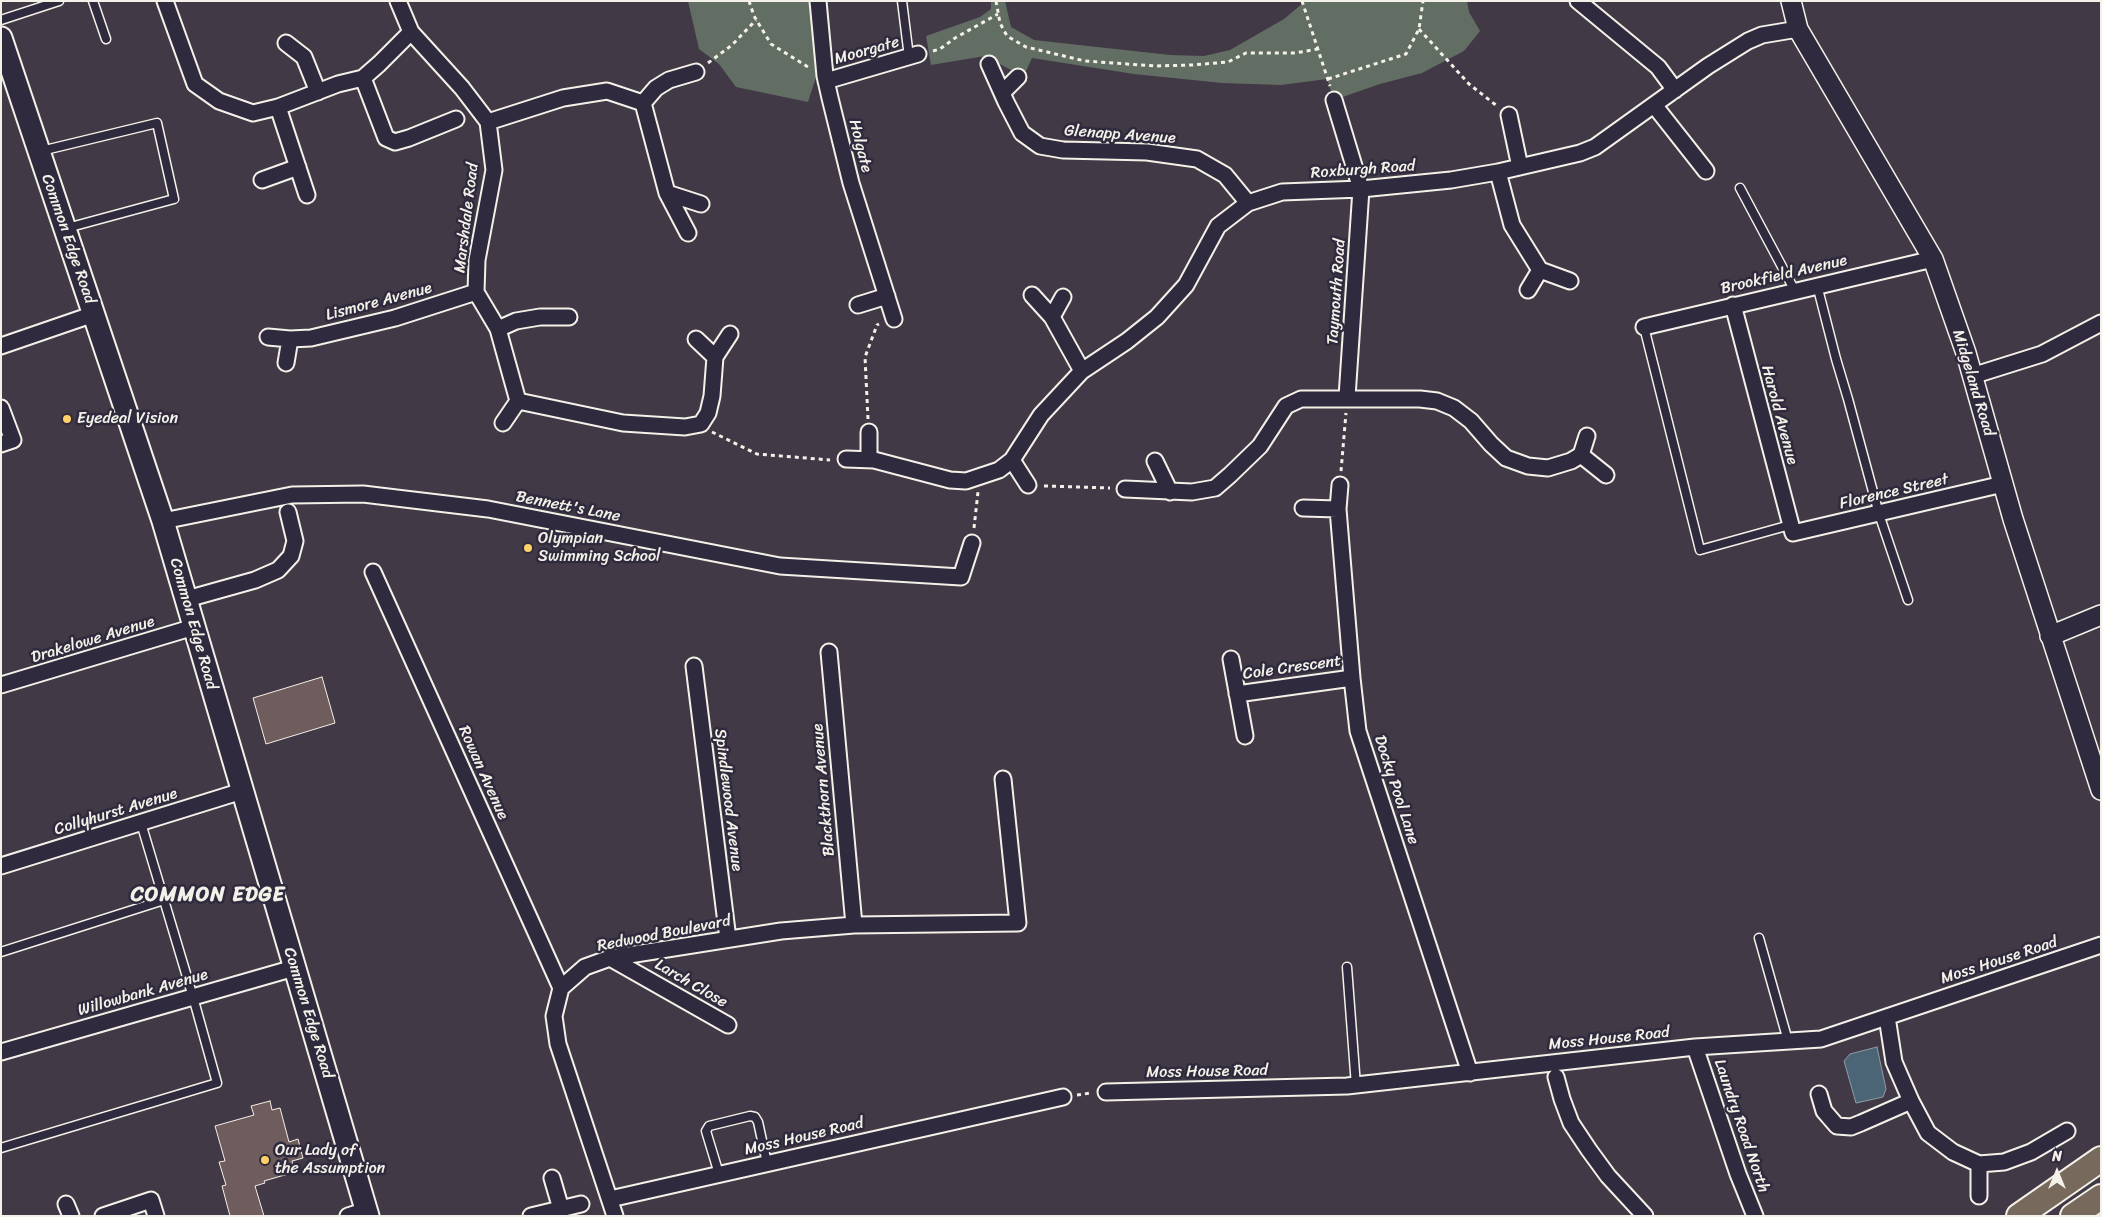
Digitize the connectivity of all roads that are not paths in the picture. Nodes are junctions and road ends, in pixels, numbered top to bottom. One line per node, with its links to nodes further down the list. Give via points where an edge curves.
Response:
1 (59, 1): 9 (lane)
2 (93, 1): 13 (lane)
3 (165, 1): 28 (street, via 195,84 219,101 253,113)
4 (398, 1): 11 (street)
5 (818, 1): 21 (street, Holgate)
6 (902, 1): 15 (lane)
7 (1578, 1): 22 (street, via 1658,67)
8 (1791, 1): 10 (street, Midgeland Road)
9 (1, 20)
10 (1798, 30): 22 (street, Roxburgh Road, via 1762,35 1748,41); 46 (street, Midgeland Road)
11 (410, 32): 20 (street); 31 (street, via 462,88)
12 (1, 38): 19 (main road, Common Edge Road)
13 (106, 40)
14 (286, 43): 23 (street, via 304,57)
15 (913, 56): 21 (street, Moorgate)
16 (989, 64): 24 (street, Glenapp Avenue)
17 (696, 72): 26 (street, via 669,80 656,88)
18 (1018, 77): 24 (street)
19 (7, 78): 32 (main road, Common Edge Road)
20 (363, 78): 23 (street); 30 (street, via 380,127 390,140 395,142 409,138)
21 (825, 78): 53 (street, Holgate, via 851,183)
22 (1675, 90): 27 (street, Roxburgh Road)
23 (318, 92): 28 (street)
24 (1002, 93): 42 (street, Glenapp Avenue, via 1022,133 1040,146 1062,150 1147,152 1197,159 1225,175)
25 (1334, 100): 39 (street)
26 (643, 103): 31 (street, via 607,90 563,98); 40 (street)
27 (1654, 105): 34 (street, Roxburgh Road, via 1595,147); 35 (street)
28 (278, 107): 33 (street)
29 (1509, 115): 34 (street)
30 (456, 119)
31 (488, 122): 52 (street, Marshdale Road, via 494,170 477,260)
32 (39, 151): 44 (main road, Common Edge Road); 44 (lane, via 157,123 174,199)
33 (298, 168): 37 (street); 41 (street)
34 (1520, 168): 36 (street, Roxburgh Road)
35 (1706, 171)
36 (1498, 172): 39 (street, Roxburgh Road); 47 (street, via 1512,225)
37 (262, 180)
38 (1740, 188): 51 (lane)
39 (1361, 190): 42 (street, Roxburgh Road, via 1282,192); 74 (street, Taymouth Road)
40 (667, 193): 43 (street); 45 (street)
41 (308, 195)
42 (1248, 203): 72 (street, Roxburgh Road, via 1218,226 1186,285 1157,317)
43 (700, 204)
44 (66, 228): 58 (main road, Common Edge Road)
45 (688, 233)
46 (1933, 259): 49 (street, Brookfield Avenue); 73 (street, Midgeland Road)
47 (1540, 270): 48 (street); 50 (street)
48 (1570, 281)
49 (1817, 286): 51 (street, Brookfield Avenue); 95 (lane)
50 (1528, 290)
51 (1795, 291): 57 (street, Brookfield Avenue)
52 (476, 292): 64 (street, Marshdale Road); 67 (street, Lismore Avenue, via 395,318 311,338)
53 (887, 296): 56 (street); 61 (street, Holgate)
54 (1032, 296): 60 (street)
55 (1063, 297): 60 (street)
56 (858, 305)
57 (1733, 306): 63 (street, Brookfield Avenue); 97 (street, Harold Avenue)
58 (94, 314): 69 (street); 96 (main road, Common Edge Road)
59 (569, 317): 64 (street, via 516,321)
60 (1052, 317): 72 (street)
61 (894, 319)
62 (2101, 323): 73 (street, via 2042,354)
63 (1644, 328): 97 (lane, via 1700,550)
64 (498, 329): 75 (street, Marshdale Road)
65 (730, 334): 70 (street)
66 (268, 337): 67 (street, Lismore Avenue)
67 (290, 339): 71 (street)
68 (696, 339): 70 (street)
69 (1, 346)
70 (715, 357): 75 (street, via 712,396 708,414 701,424 685,427 623,424)
71 (286, 363)
72 (1082, 371): 84 (street, Roxburgh Road, via 1041,415)
73 (1972, 376): 87 (street, Midgeland Road)
74 (1347, 397): 81 (street, via 1420,398 1454,408 1471,421 1501,454 1517,463 1548,468 1563,465); 91 (street, via 1292,401 1260,446 1215,488 1202,492)
75 (518, 401): 77 (street)
76 (1, 408): 80 (street, via 13,440)
77 (503, 423)
78 (869, 432): 83 (street)
79 (1587, 436): 81 (street)
80 (1, 444)
81 (1581, 455): 86 (street)
82 (846, 459): 83 (street, Roxburgh Road)
83 (869, 459): 84 (street, Roxburgh Road, via 950,480 966,481 999,470)
84 (1012, 460): 88 (street)
85 (1155, 461): 91 (street)
86 (1606, 474)
87 (2003, 484): 95 (street, Florence Street); 104 (street, Midgeland Road)
88 (1028, 485)
89 (1340, 485): 93 (street, Docky Pool Lane)
90 (1125, 489): 91 (street)
91 (1170, 492)
92 (1303, 508): 93 (street)
93 (1338, 509): 108 (street, Docky Pool Lane)
94 (288, 512): 100 (street, via 295,541 292,556 278,570 255,580)
95 (1879, 514): 97 (street, Florence Street); 101 (lane)
96 (163, 521): 98 (street, Bennett's Lane, via 292,494 363,494 488,509 780,566 961,577); 100 (main road, Common Edge Road)
97 (1792, 529)
98 (972, 543)
99 (373, 572): 126 (street, Rowan Avenue)
100 (187, 599): 103 (main road, Common Edge Road)
101 (1908, 600)
102 (2101, 615): 104 (street)
103 (194, 627): 109 (street, Drakelowe Avenue); 114 (main road, Common Edge Road)
104 (2050, 636): 113 (street, Midgeland Road)
105 (829, 652): 118 (street, Blackthorn Avenue)
106 (1231, 659): 110 (street, Cole Crescent)
107 (694, 666): 120 (street, Spindlewood Avenue)
108 (1352, 678): 110 (street, Cole Crescent); 133 (street, Docky Pool Lane, via 1358,731)
109 (1, 686)
110 (1237, 694): 111 (street, Cole Crescent)
111 (1245, 736)
112 (1003, 779): 118 (street, Redwood Boulevard, via 1018,923)
113 (2101, 790)
114 (242, 791): 115 (street, Collyhurst Avenue); 125 (main road, Common Edge Road)
115 (140, 823): 116 (street, Collyhurst Avenue); 117 (lane)
116 (1, 866)
117 (164, 900): 122 (lane); 127 (lane)
118 (854, 925): 120 (street, Redwood Boulevard)
119 (1759, 938): 130 (lane)
120 (728, 939): 123 (street, Redwood Boulevard)
121 (2101, 945): 128 (street, Moss House Road)
122 (1, 952)
123 (610, 958): 126 (street, Redwood Boulevard, via 585,968); 129 (street, Larch Close)
124 (1347, 967): 135 (lane)
125 (294, 968): 127 (street, Willowbank Avenue); 152 (main road, Common Edge Road)
126 (561, 988): 149 (street, via 554,1016 558,1044)
127 (193, 997): 132 (street, Willowbank Avenue); 141 (lane, via 217,1083)
128 (1887, 1016): 130 (street, Moss House Road, via 1821,1038); 139 (street, via 1894,1062)
129 (728, 1025)
130 (1788, 1041): 131 (street, Moss House Road)
131 (1695, 1047): 133 (street, Moss House Road); 158 (street, Laundry Road North)
132 (1, 1052)
133 (1470, 1073): 135 (street, Moss House Road)
134 (1556, 1077): 157 (street, via 1571,1123 1608,1176)
135 (1356, 1086): 136 (street, Moss House Road)
136 (1106, 1092)
137 (1819, 1094): 139 (street, via 1824,1111 1837,1126 1851,1127)
138 (1063, 1097): 143 (street, Moss House Road)
139 (1911, 1101): 144 (street, via 1928,1133 1953,1152)
140 (2067, 1131): 144 (street, via 2031,1152 2004,1162)
141 (1, 1148)
142 (2101, 1159): 159 (main road)
143 (767, 1163): 145 (street, Moss House Road); 145 (lane, via 758,1122 750,1116 709,1126 706,1131)
144 (1980, 1164): 147 (street)
145 (719, 1174): 149 (street, Moss House Road)
146 (552, 1178): 151 (street)
147 (1979, 1196)
148 (2101, 1197): 160 (main road)
149 (610, 1198): 156 (street)
150 (581, 1204): 151 (street)
151 (561, 1209): 155 (street)
152 (361, 1214)
153 (103, 1216): 154 (street, via 151,1200)
154 (156, 1216)
155 (531, 1216)
156 (615, 1216)
157 (1645, 1216)
158 (1755, 1216)
159 (2019, 1216)
160 (2073, 1216)

